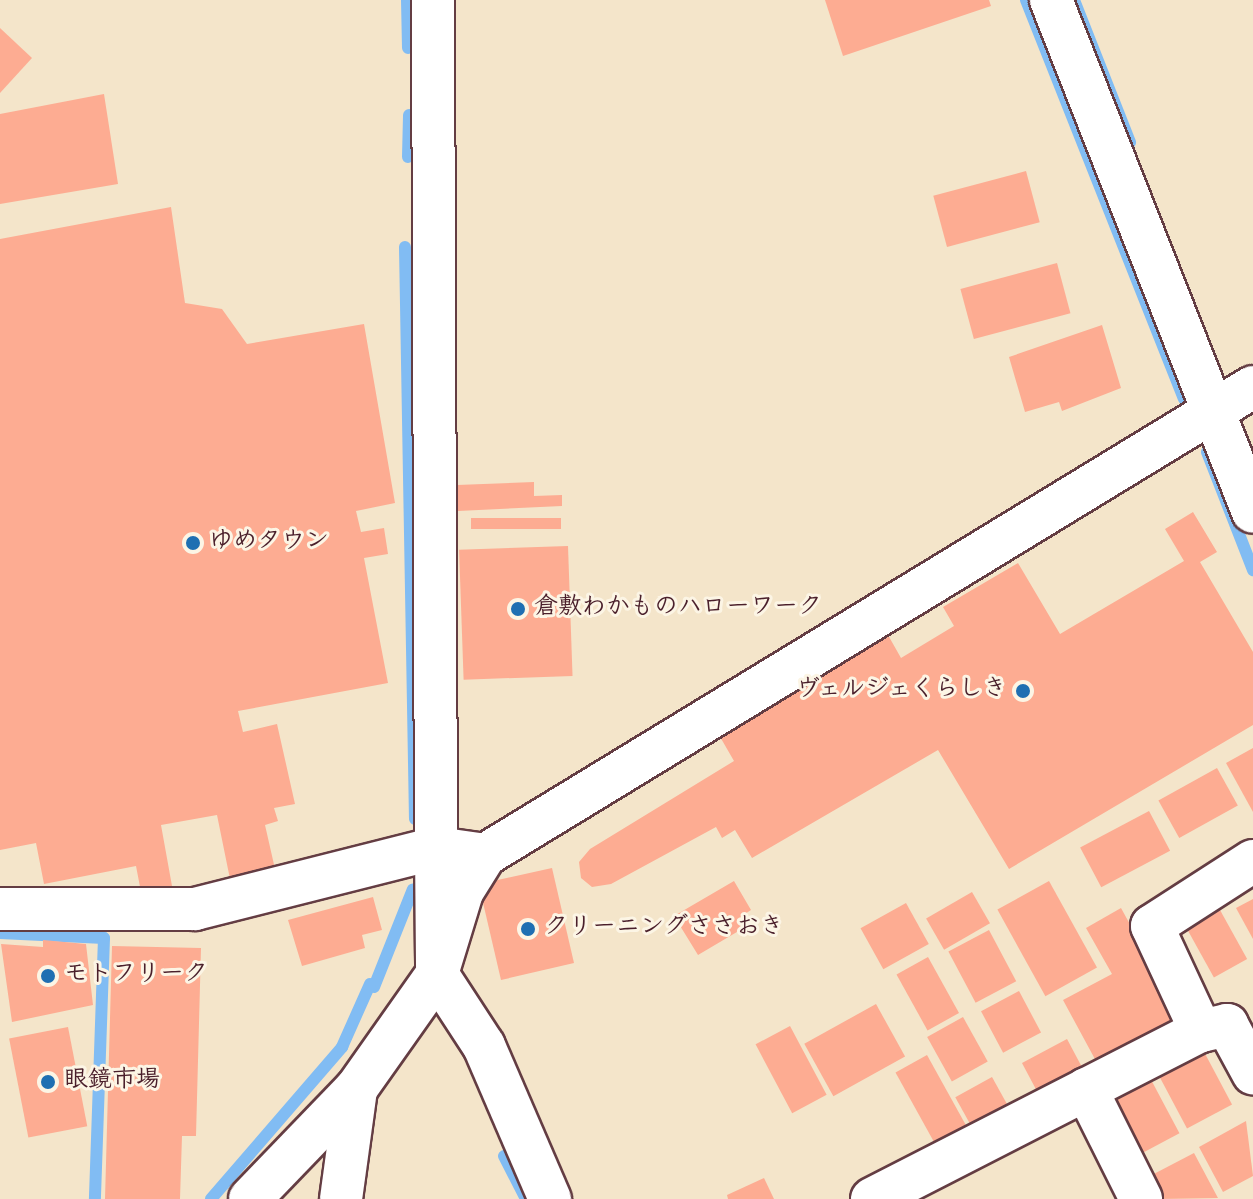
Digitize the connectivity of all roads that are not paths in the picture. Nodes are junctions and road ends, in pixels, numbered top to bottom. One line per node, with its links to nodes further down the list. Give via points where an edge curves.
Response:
1 (433, 0): 6 (street)
2 (1051, 0): 4 (street)
3 (1253, 387): 4 (street)
4 (1213, 412): 5 (street); 7 (street)
5 (1253, 512)
6 (436, 848): 7 (street); 9 (street, via 195,909); 10 (street)
7 (485, 855): 10 (street, via 462,892)
8 (1253, 861): 11 (street, via 1152,926)
9 (0, 909)
10 (437, 974): 13 (street); 17 (street, via 484,1046)
11 (1201, 1031): 12 (street, via 1227,1025); 14 (street)
12 (1253, 1073)
13 (356, 1089): 15 (street); 16 (street)
14 (1086, 1089): 18 (street); 19 (street)
15 (250, 1199)
16 (341, 1199)
17 (550, 1199)
18 (872, 1199)
19 (1141, 1199)

